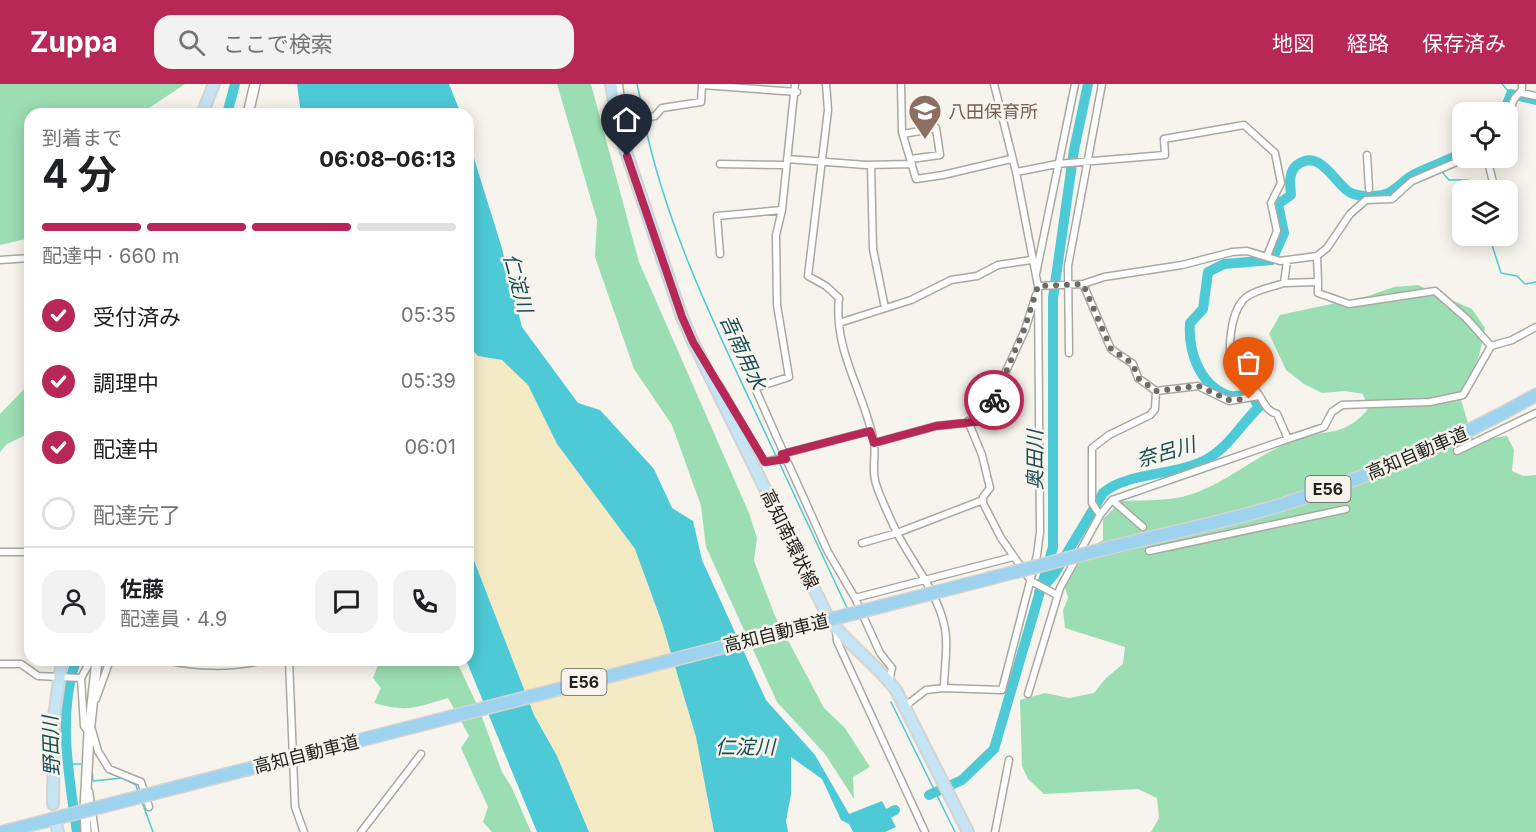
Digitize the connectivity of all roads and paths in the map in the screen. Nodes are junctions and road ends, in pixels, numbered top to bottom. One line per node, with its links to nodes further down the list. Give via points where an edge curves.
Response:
1 (214, 84): 15 (main road)
2 (255, 84): 16 (street)
3 (611, 84): 47 (main road, 高知南環状線, via 620,134)
4 (619, 84): 11 (street, via 623,118 628,122 655,116 662,108 701,102 702,85)
5 (826, 84): 22 (street, via 828,110)
6 (901, 84): 17 (street)
7 (994, 84): 19 (street)
8 (1075, 84): 25 (street)
9 (1102, 84): 20 (street)
10 (1522, 84): 12 (street)
11 (796, 88): 21 (street)
12 (1521, 93): 13 (street); 14 (street)
13 (1536, 96)
14 (1513, 102)
15 (204, 108)
16 (249, 108)
17 (903, 134): 23 (street); 23 (street, via 936,128 940,155)
18 (1367, 155): 29 (street)
19 (1011, 159): 23 (street, via 916,179); 28 (street)
20 (1085, 161): 25 (street); 33 (street, via 1165,155 1164,139 1244,125 1275,153 1281,183 1271,203 1277,231); 42 (street)
21 (786, 162): 22 (street); 24 (street); 30 (street)
22 (822, 162): 27 (street); 45 (street, via 808,276 833,290 839,298)
23 (911, 162): 27 (street)
24 (720, 164)
25 (1057, 164): 28 (street); 38 (street)
26 (1452, 164): 32 (street, via 1412,181 1392,199 1366,200)
27 (871, 165): 44 (street, via 873,249)
28 (1016, 172): 36 (street)
29 (1369, 189)
30 (782, 210): 31 (street, via 717,216); 59 (street, via 776,235 777,304 789,376 755,388)
31 (720, 254)
32 (1317, 256): 37 (street); 39 (street)
33 (1269, 257): 37 (street); 40 (street, via 1232,252)
34 (24, 258): 35 (street)
35 (0, 260)
36 (1031, 260): 38 (street); 44 (street, via 998,265 977,276 951,280)
37 (1284, 261): 41 (street)
38 (1036, 276): 43 (street)
39 (1318, 282): 41 (street); 48 (street, via 1318,293 1349,304 1435,291)
40 (1083, 284): 42 (street); 50 (street, via 1111,349 1133,364 1138,378)
41 (1284, 284): 52 (street, via 1248,296 1237,309 1232,325 1233,372)
42 (1064, 285): 43 (street); 49 (street)
43 (1041, 286): 54 (street, via 988,414 983,421); 74 (street, via 1041,513)
44 (885, 308): 45 (street)
45 (839, 323): 55 (street, via 844,356)
46 (1536, 327): 48 (street)
47 (693, 342): 59 (street, via 765,462); 77 (main road, 高知南環状線)
48 (1491, 346): 56 (street, via 1463,395 1430,402 1342,405 1332,411 1324,427)
49 (1069, 353)
50 (1156, 391): 52 (street, via 1198,386 1229,400); 63 (street, via 1155,409 1150,415 1092,448 1092,503)
51 (1536, 395): 98 (highway, 高知自動車道 / E56, bridge, via 1452,439 1278,506)
52 (1259, 396): 56 (street, via 1268,411 1277,414)
53 (1536, 413): 58 (street)
54 (968, 421): 57 (street); 60 (street, via 990,488)
55 (870, 431): 57 (street); 59 (street)
56 (1288, 439): 61 (street)
57 (874, 443): 65 (street, via 875,481)
58 (1457, 451)
59 (784, 457): 76 (street, via 828,552)
60 (983, 500): 65 (street); 71 (street)
61 (1112, 500): 63 (street); 64 (street)
62 (1346, 509): 67 (street)
63 (1100, 515): 72 (street)
64 (1143, 527)
65 (897, 533): 66 (street); 73 (street)
66 (862, 543)
67 (1149, 551)
68 (0, 552): 69 (street)
69 (24, 552)
70 (1070, 554): 72 (street)
71 (1013, 557): 73 (street); 74 (street)
72 (1072, 566): 75 (street)
73 (924, 579): 76 (street); 89 (street, via 944,621)
74 (1031, 581): 75 (street); 89 (street, via 1002,690)
75 (1057, 595): 90 (street)
76 (855, 598): 88 (street, via 880,653 892,668)
77 (836, 630): 88 (main road, 高知南環状線); 104 (street, via 837,641)
78 (0, 664): 86 (street, via 21,664 36,675)
79 (62, 666): 86 (main road)
80 (88, 666): 87 (street)
81 (96, 666): 92 (street)
82 (108, 666): 92 (street)
83 (198, 666): 84 (street)
84 (236, 666)
85 (289, 666): 102 (street, via 295,807)
86 (62, 676): 87 (street); 96 (main road, via 54,716)
87 (81, 678): 92 (street, via 84,726)
88 (889, 681): 91 (main road, 高知南環状線)
89 (945, 688): 91 (street, via 926,690)
90 (1028, 694)
91 (904, 707): 105 (main road, 高知南環状線)
92 (90, 733): 95 (street); 97 (street, via 109,769 141,782)
93 (421, 754): 103 (street)
94 (1008, 760): 106 (street)
95 (87, 771): 100 (street); 101 (street)
96 (53, 804)
97 (149, 807)
98 (58, 824): 99 (highway, 高知自動車道 / E56)
99 (3, 832)
100 (86, 832)
101 (95, 832)
102 (304, 832)
103 (361, 832)
104 (925, 832)
105 (968, 832)
106 (995, 832)

